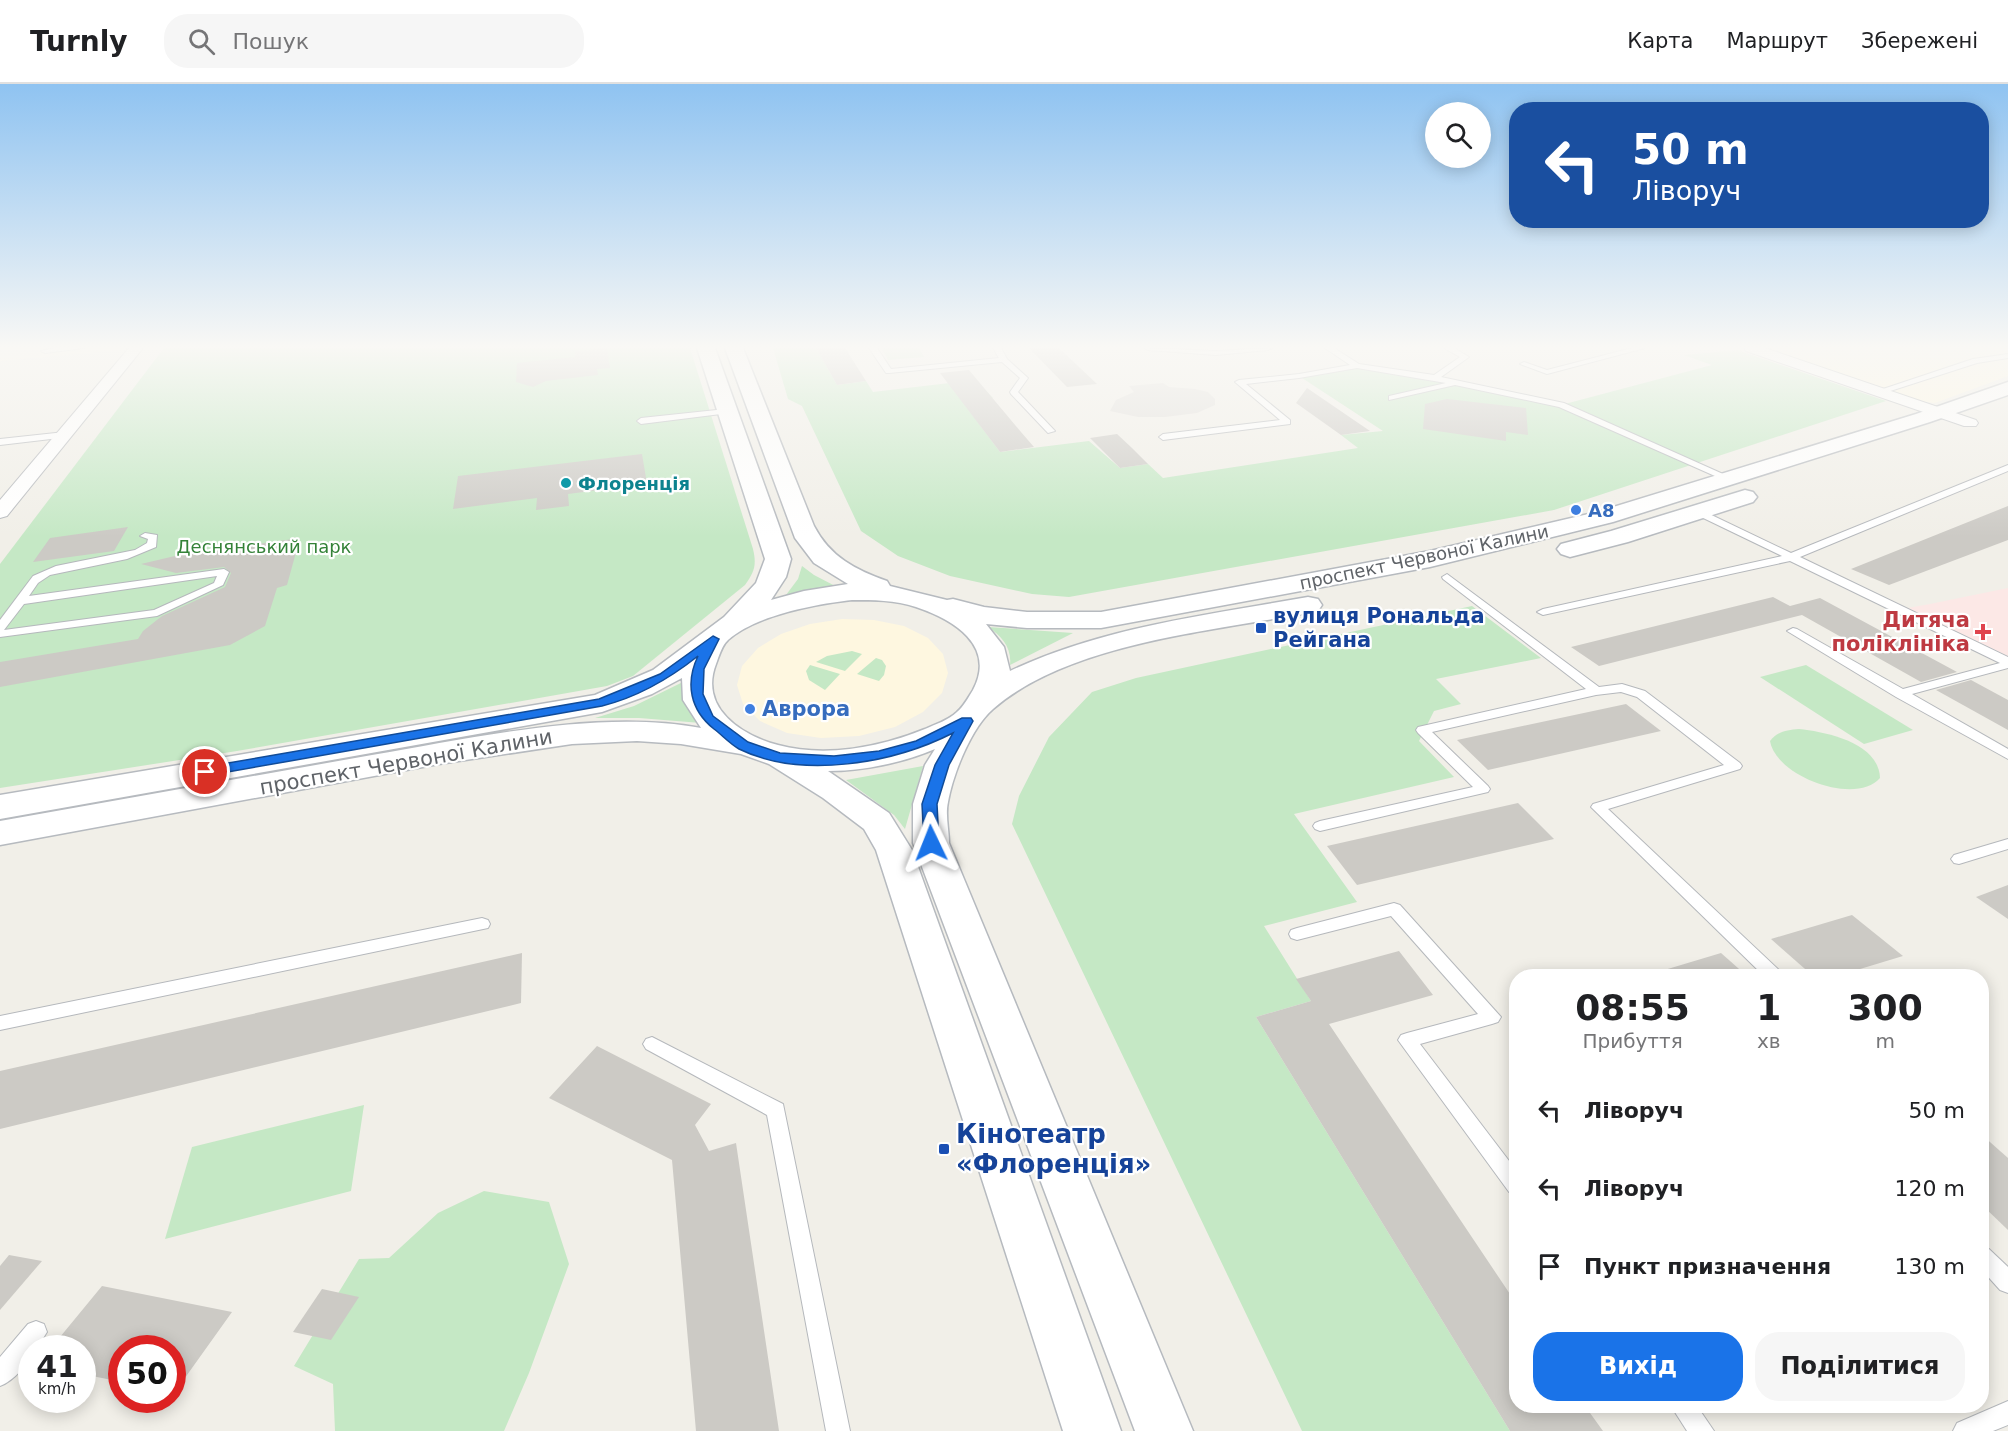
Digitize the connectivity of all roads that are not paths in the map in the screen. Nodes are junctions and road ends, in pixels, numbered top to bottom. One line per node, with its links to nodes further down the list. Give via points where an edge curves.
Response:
1 (85, 411): 14 (street)
2 (726, 411): 11 (lane); 32 (main road, via 777,559 776,572 768,587)
3 (758, 411): 26 (main road, via 813,547 829,565 850,577)
4 (1032, 411): 13 (lane)
5 (1274, 411): 15 (lane, via 1287,422)
6 (1574, 411): 19 (lane)
7 (1935, 411): 10 (street)
8 (1941, 411): 10 (main road, проспект Червоної Калини)
9 (2005, 411): 12 (main road)
10 (1938, 412): 12 (street); 19 (main road, проспект Червоної Калини)
11 (641, 421)
12 (1970, 423): 17 (main road)
13 (1051, 431)
14 (65, 435): 16 (lane); 21 (street)
15 (1163, 437)
16 (0, 442)
17 (1846, 464)
18 (2008, 468): 24 (lane)
19 (1727, 478): 26 (main road, проспект Червоної Калини, via 1604,517 1430,560 1101,620 1028,620 984,615)
20 (1761, 492): 22 (main road, проспект Червоної Калини)
21 (0, 512)
22 (1698, 512): 24 (lane); 25 (main road, проспект Червоної Калини, via 1619,537)
23 (145, 536): 27 (lane, via 153,537 152,545 130,556 42,575)
24 (1789, 558): 28 (lane); 33 (lane)
25 (1447, 577): 34 (lane); 36 (main road, проспект Червоної Калини, via 1119,640 1020,677)
26 (919, 599): 32 (main road, via 852,592 817,595 783,604); 36 (main road, via 964,618 986,640 995,666 992,681)
27 (21, 601): 29 (lane); 31 (lane, via 224,572 218,585 157,613)
28 (1543, 612)
29 (0, 628)
30 (1792, 631): 35 (lane)
31 (0, 634)
32 (719, 634): 37 (main road, via 698,669 696,694 708,718); 39 (main road, проспект Червоної Калини, via 664,676 602,703)
33 (2008, 663): 35 (lane)
34 (1596, 692): 40 (lane, via 1423,730 1483,789); 46 (lane, via 1622,688 1641,694 1735,766 1598,807)
35 (1900, 694): 38 (lane)
36 (973, 712): 37 (main road, проспект Червоної Калини, via 920,744 879,756 834,760); 58 (main road, via 942,765 930,804 931,843)
37 (761, 751): 41 (main road, проспект Червоної Калини, via 637,731 572,734); 57 (main road, via 835,790 877,822 894,850)
38 (2008, 755)
39 (0, 807)
40 (1320, 826)
41 (0, 833)
42 (2008, 844): 43 (lane)
43 (1959, 859)
44 (482, 924): 47 (lane)
45 (1297, 934): 49 (lane, via 1394,909 1492,1017 1407,1040)
46 (1767, 969)
47 (0, 1023)
48 (652, 1044): 56 (lane, via 776,1110)
49 (1509, 1176)
50 (1989, 1263): 51 (lane)
51 (2008, 1282)
52 (36, 1332): 53 (lane)
53 (0, 1375)
54 (1688, 1413): 59 (lane)
55 (2008, 1413): 60 (lane)
56 (838, 1431)
57 (1092, 1431)
58 (1164, 1431)
59 (1702, 1431)
60 (1965, 1431)

